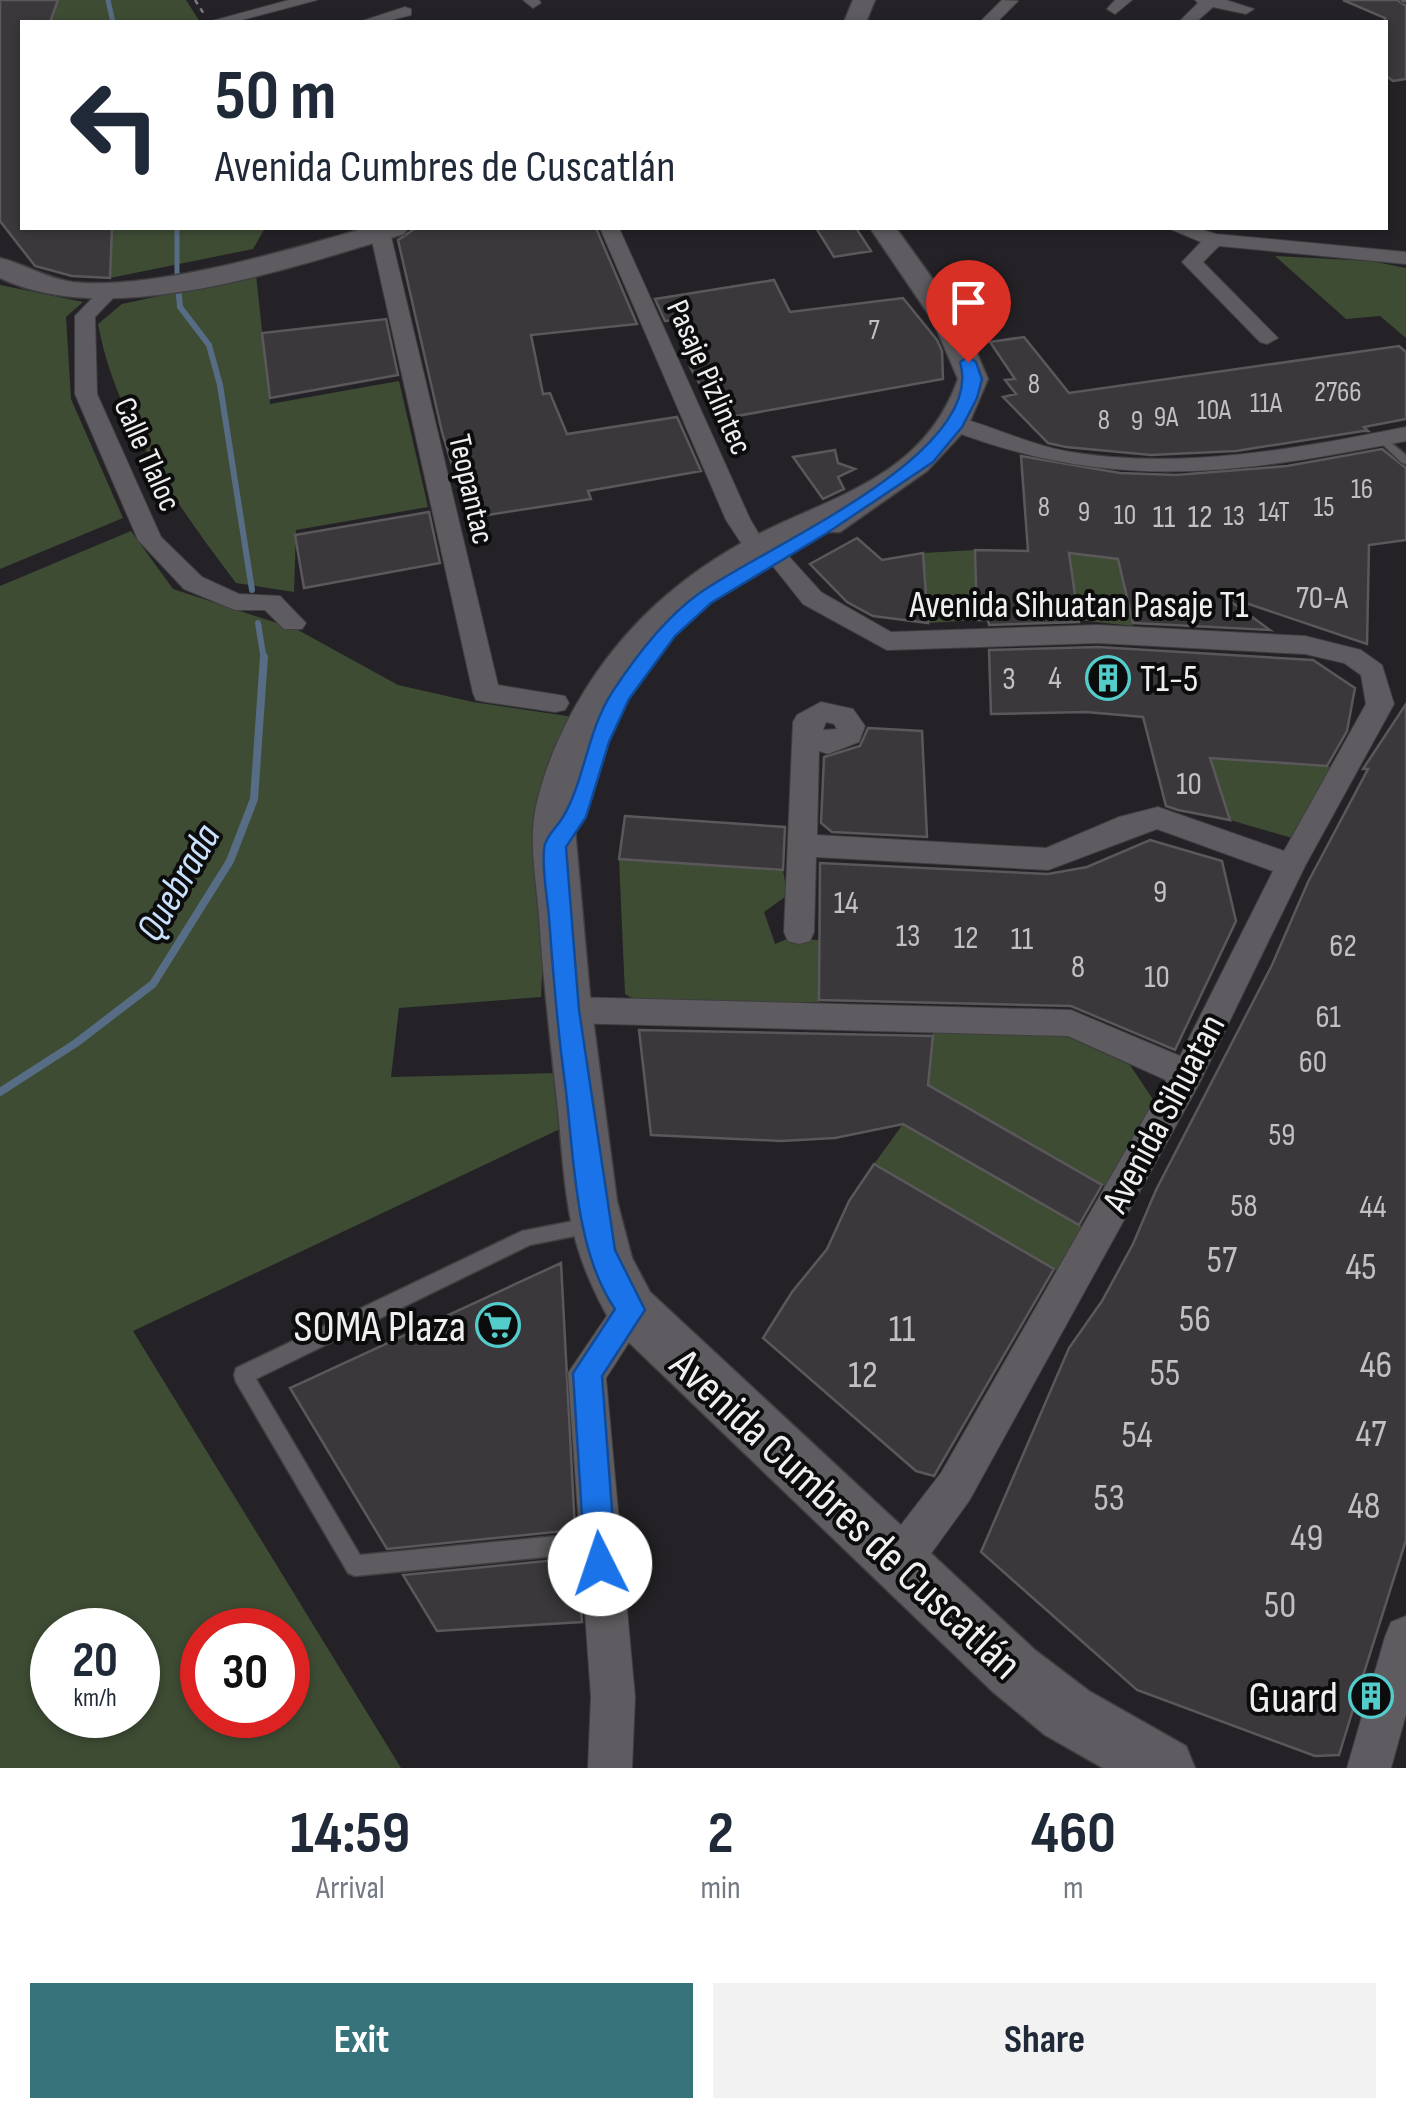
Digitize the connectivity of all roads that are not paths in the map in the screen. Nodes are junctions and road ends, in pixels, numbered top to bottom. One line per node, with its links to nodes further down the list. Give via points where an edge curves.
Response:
1 (309, 0): 6 (street)
2 (1206, 1): 4 (street); 9 (street)
3 (1010, 2): 8 (street)
4 (1246, 10)
5 (406, 12): 7 (street)
6 (224, 20)
7 (375, 20)
8 (990, 20)
9 (1189, 20)
10 (387, 230): 19 (main road); 27 (street, Teopantac, via 486,693)
11 (610, 230): 24 (street, Pasaje Pizlintec, via 738,520)
12 (884, 230): 21 (main road, Avenida Cumbres de Cuscatlán, via 948,321 968,362 973,379)
13 (1163, 230): 17 (street)
14 (1184, 230): 15 (street)
15 (1214, 240): 16 (street); 17 (street)
16 (1406, 258)
17 (1192, 262): 20 (street)
18 (0, 266): 19 (main road, via 82,292)
19 (109, 292): 25 (street, Calle Tlaloc, via 85,316 86,394 150,540 192,583 235,602 271,602)
20 (1267, 338)
21 (956, 424): 22 (street, via 1000,444 1166,468 1277,460); 24 (main road, Avenida Cumbres de Cuscatlán, via 926,458)
22 (1395, 436): 23 (lane)
23 (1406, 461)
24 (766, 553): 26 (street, Avenida Sihuatan Pasaje T1, via 812,598 887,641 1098,634 1304,645); 32 (main road, Avenida Cumbres de Cuscatlán, via 668,632 620,696 599,742 576,817 555,846)
25 (292, 623)
26 (1352, 656): 30 (street, Avenida Sihuatan, via 1372,671 1380,704)
27 (555, 703)
28 (806, 729): 29 (street)
29 (802, 845): 30 (street, via 1048,859 1158,818); 31 (street)
30 (1291, 865): 33 (street, Avenida Sihuatan)
31 (799, 932)
32 (567, 1010): 33 (street, via 1072,1024); 34 (main road, Avenida Cumbres de Cuscatlán)
33 (1188, 1074): 37 (street, Avenida Sihuatan, via 955,1486)
34 (598, 1224): 35 (main road, Avenida Cumbres de Cuscatlán, via 606,1266); 36 (lane, via 528,1237 244,1374 355,1566)
35 (632, 1310): 36 (street, via 588,1373); 37 (main road, Avenida Cumbres de Cuscatlán)
36 (598, 1542): 39 (street, via 613,1697)
37 (898, 1562): 40 (main road, Avenida Cumbres de Cuscatlán, via 1042,1695)
38 (1406, 1637): 41 (street)
39 (610, 1768)
40 (1164, 1768)
41 (1369, 1768)

